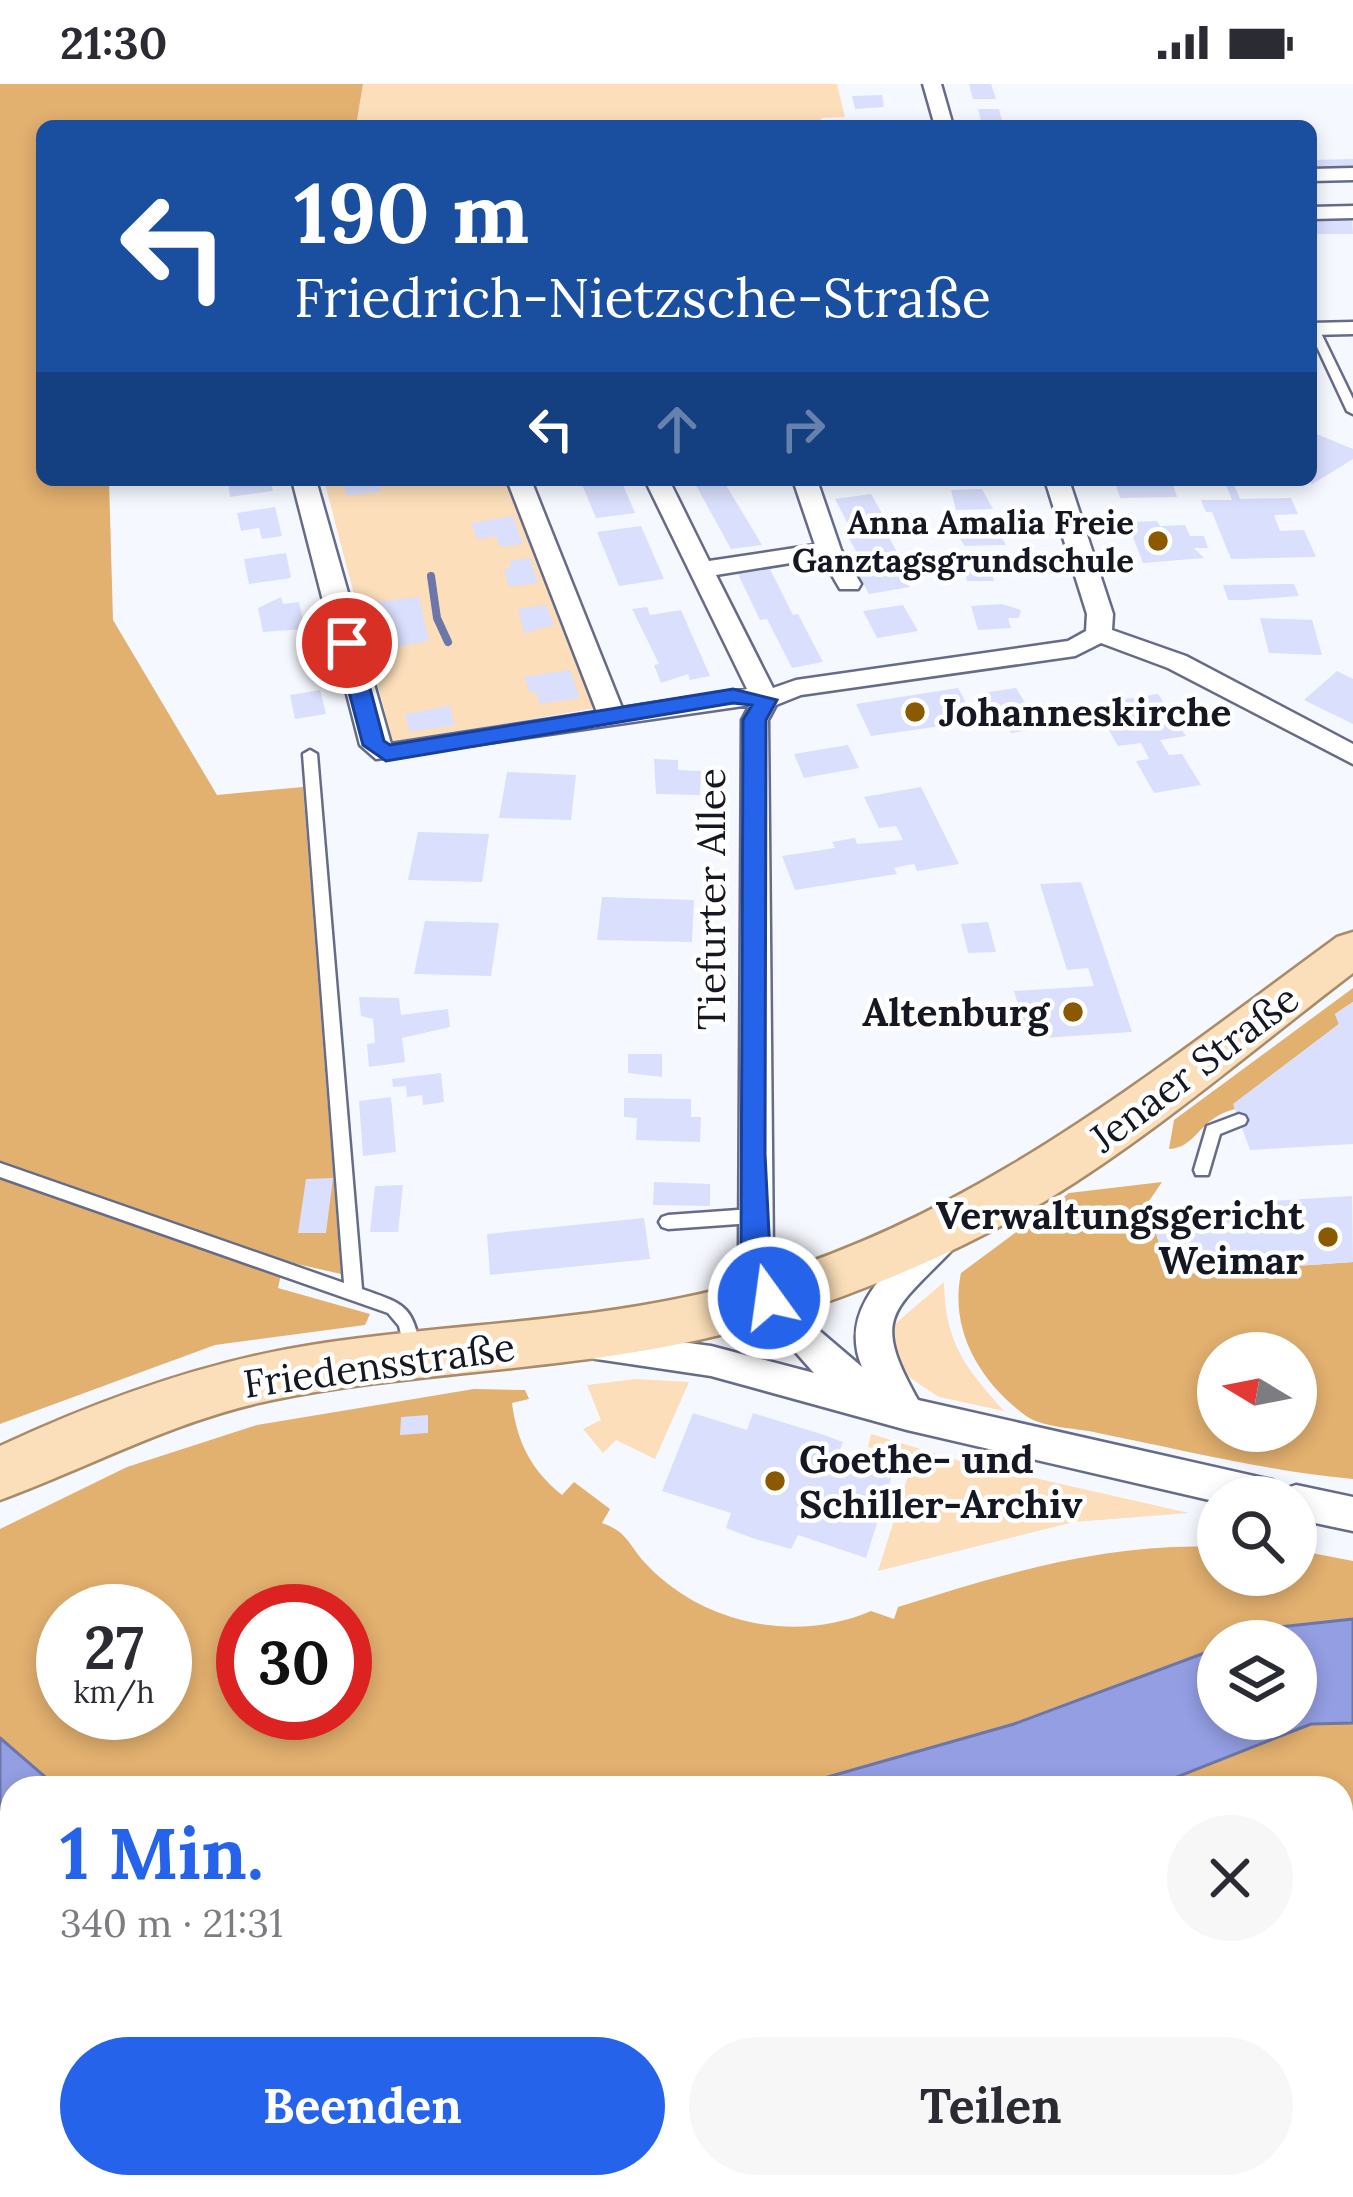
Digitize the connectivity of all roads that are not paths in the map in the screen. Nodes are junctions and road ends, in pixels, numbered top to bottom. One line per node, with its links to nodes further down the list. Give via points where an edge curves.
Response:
1 (932, 84): 2 (street)
2 (942, 120)
3 (1353, 174): 4 (street)
4 (1317, 175)
5 (1353, 212): 6 (street)
6 (1317, 213)
7 (1353, 328): 8 (street)
8 (1317, 329)
9 (1317, 339): 10 (lane)
10 (1353, 411)
11 (306, 486): 21 (street, via 374,745 401,755)
12 (521, 486): 21 (street)
13 (660, 486): 17 (street)
14 (807, 486): 16 (street)
15 (1059, 486): 19 (street, via 1100,614)
16 (829, 550): 17 (street); 18 (street)
17 (700, 570): 20 (street)
18 (849, 584)
19 (1099, 634): 20 (street, via 1076,648); 23 (street, via 1177,662)
20 (763, 698): 21 (street); 28 (street, Tiefurter Allee, via 754,720 752,802)
21 (612, 717)
22 (310, 754): 31 (lane)
23 (1353, 755)
24 (1353, 949): 30 (main road, Jenaer Straße, via 1096,1142)
25 (1239, 1120): 26 (lane, via 1213,1130)
26 (1202, 1170)
27 (0, 1171): 31 (lane)
28 (752, 1216): 29 (lane); 32 (street, Tiefurter Allee)
29 (668, 1222)
30 (955, 1224): 32 (main road, Jenaer Straße); 35 (street, via 872,1318 870,1351)
31 (353, 1290): 34 (lane, via 394,1308)
32 (769, 1298): 33 (main road, Friedensstraße, via 687,1321); 35 (street, via 808,1349)
33 (548, 1342): 34 (main road, Friedensstraße); 35 (street, via 711,1361)
34 (413, 1355): 36 (main road, Friedensstraße, via 187,1396)
35 (907, 1414): 37 (street)
36 (0, 1474)
37 (1197, 1480)
38 (1317, 1506): 39 (street)
39 (1353, 1514)

